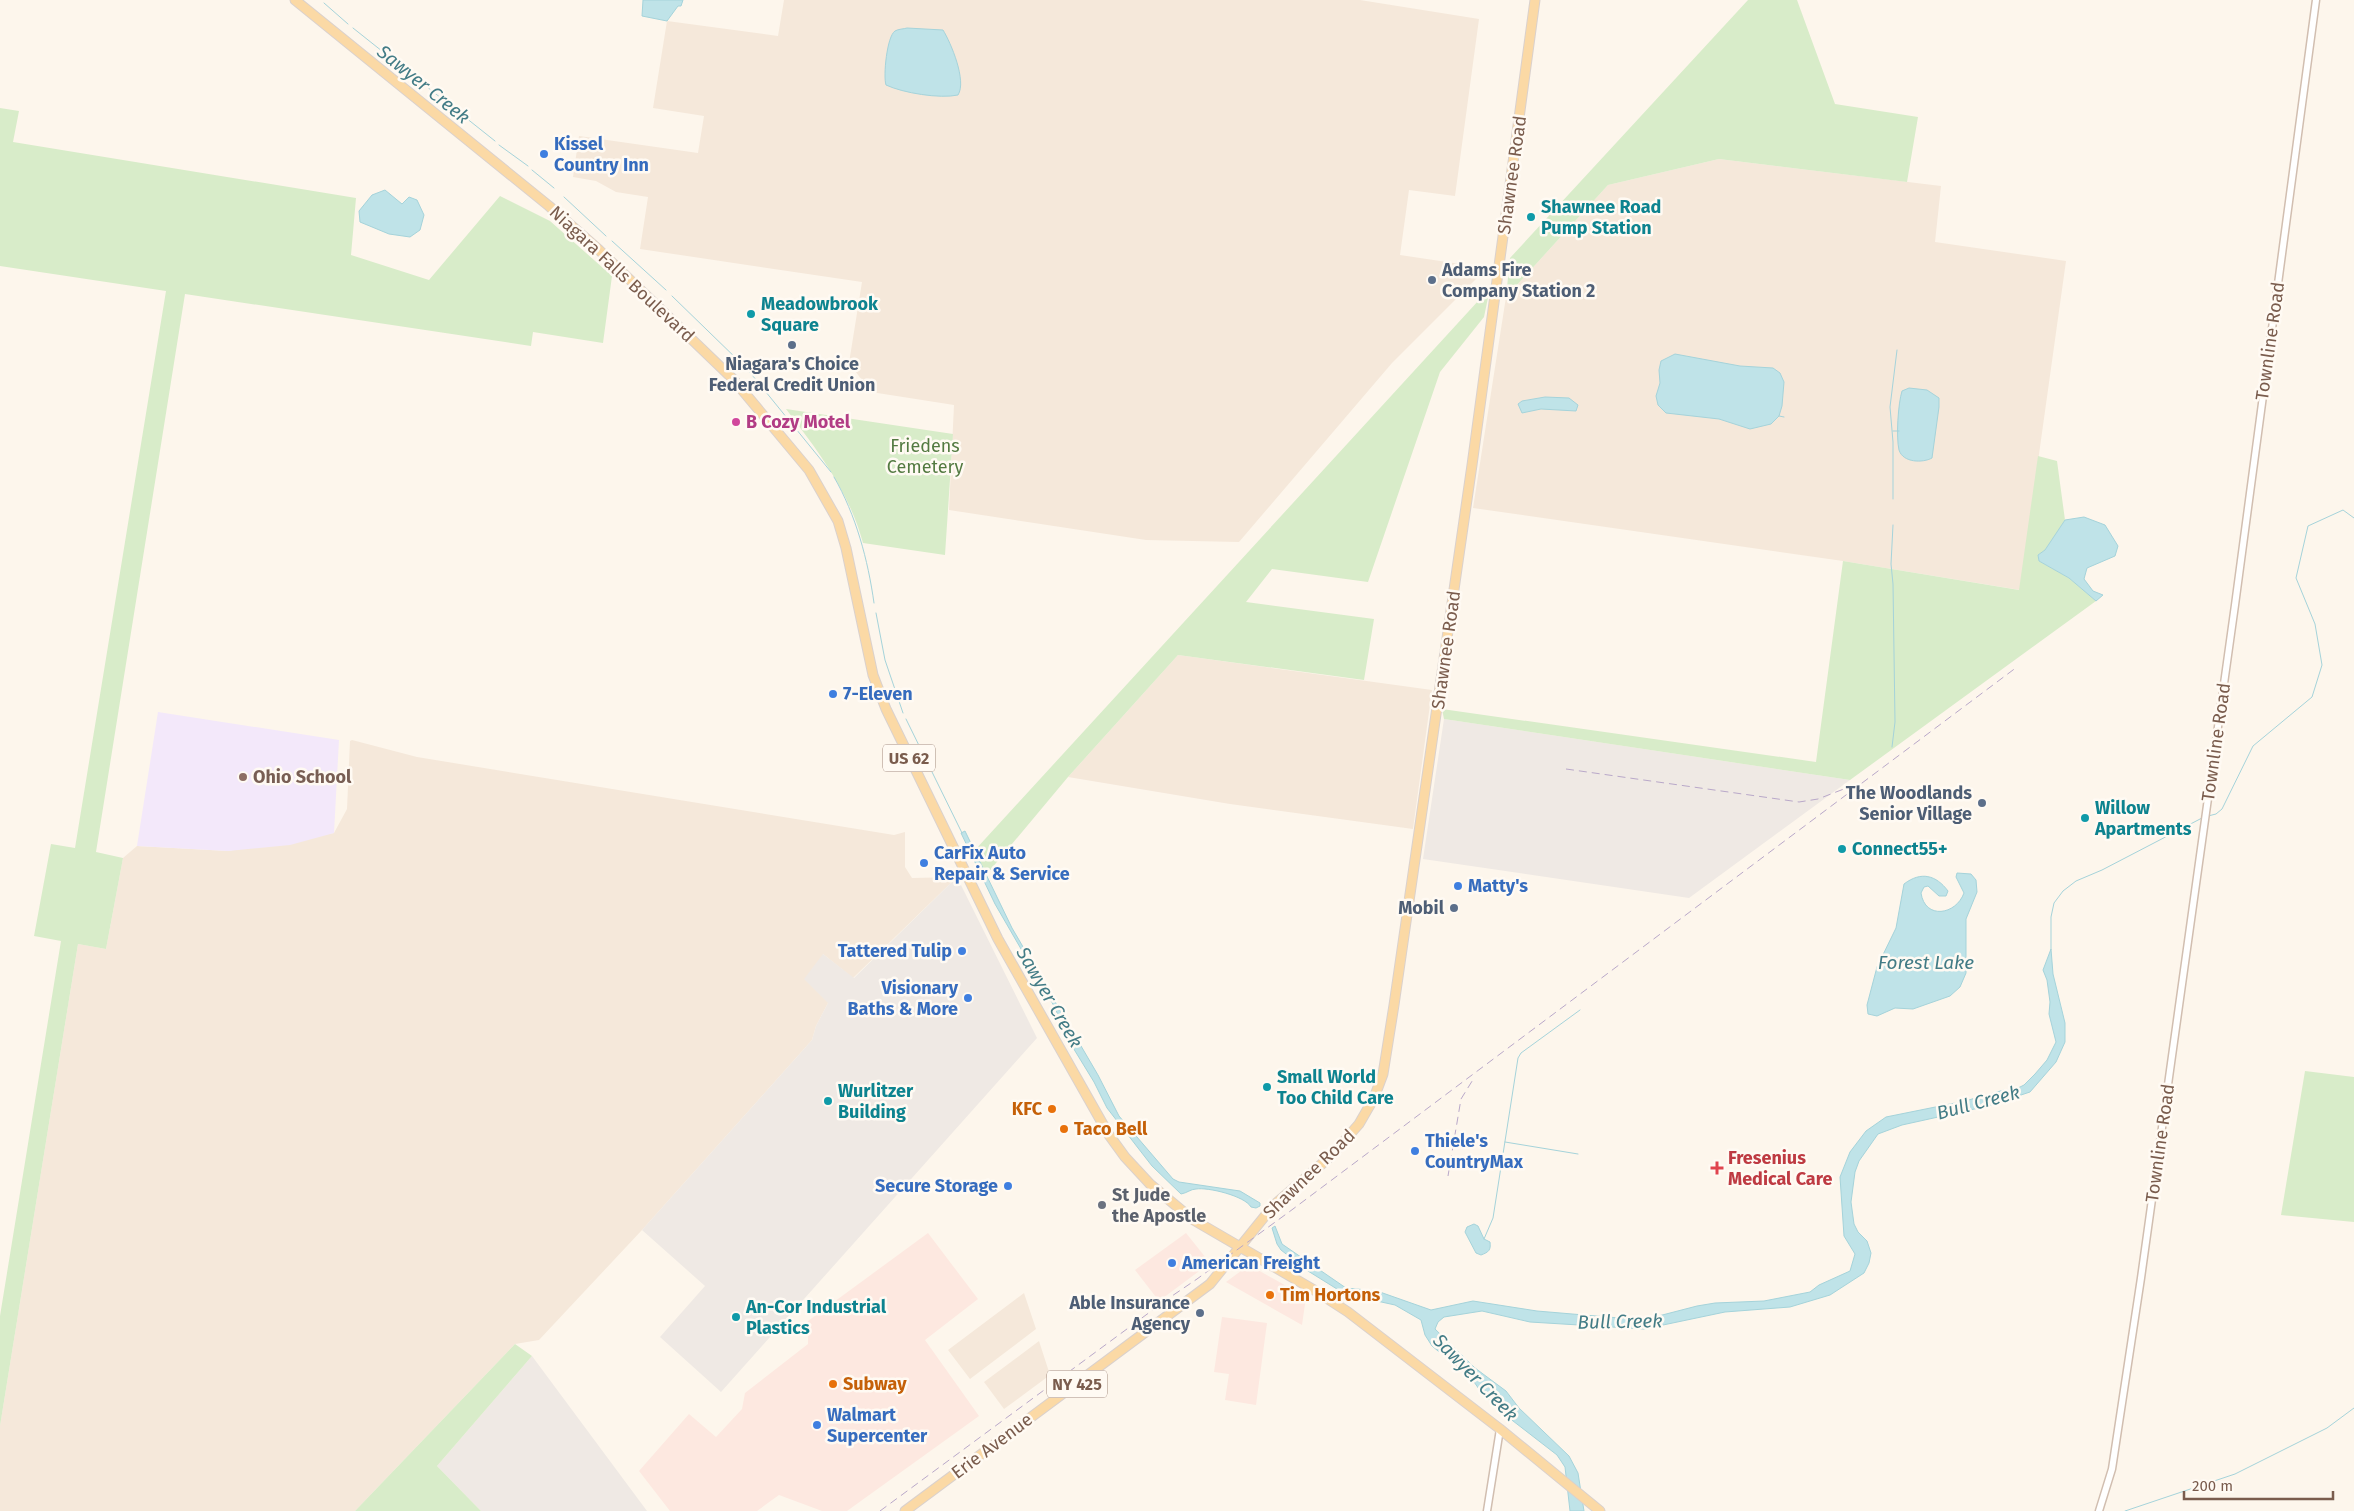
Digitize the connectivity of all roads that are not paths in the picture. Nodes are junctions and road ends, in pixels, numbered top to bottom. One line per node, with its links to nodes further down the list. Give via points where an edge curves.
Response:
1 (295, 0): 4 (main road, Niagara Falls Boulevard / US 62, via 599,250 733,379 809,470 838,521 873,675 886,710 1011,964 1102,1125 1124,1157 1176,1207)
2 (1535, 0): 4 (main road, Shawnee Road / NY 425, via 1472,466 1382,1074 1368,1111 1351,1134 1274,1206)
3 (2316, 0): 9 (street, Townline Road, via 2205,823 2114,1458 2111,1478)
4 (1240, 1248): 5 (main road, Niagara Falls Boulevard / US 62, via 1348,1312); 6 (main road, Erie Avenue / NY 425, via 1210,1284)
5 (1500, 1430): 7 (street); 8 (main road, Niagara Falls Boulevard / US 62)
6 (905, 1511)
7 (1487, 1511)
8 (1600, 1511)
9 (2099, 1511)

